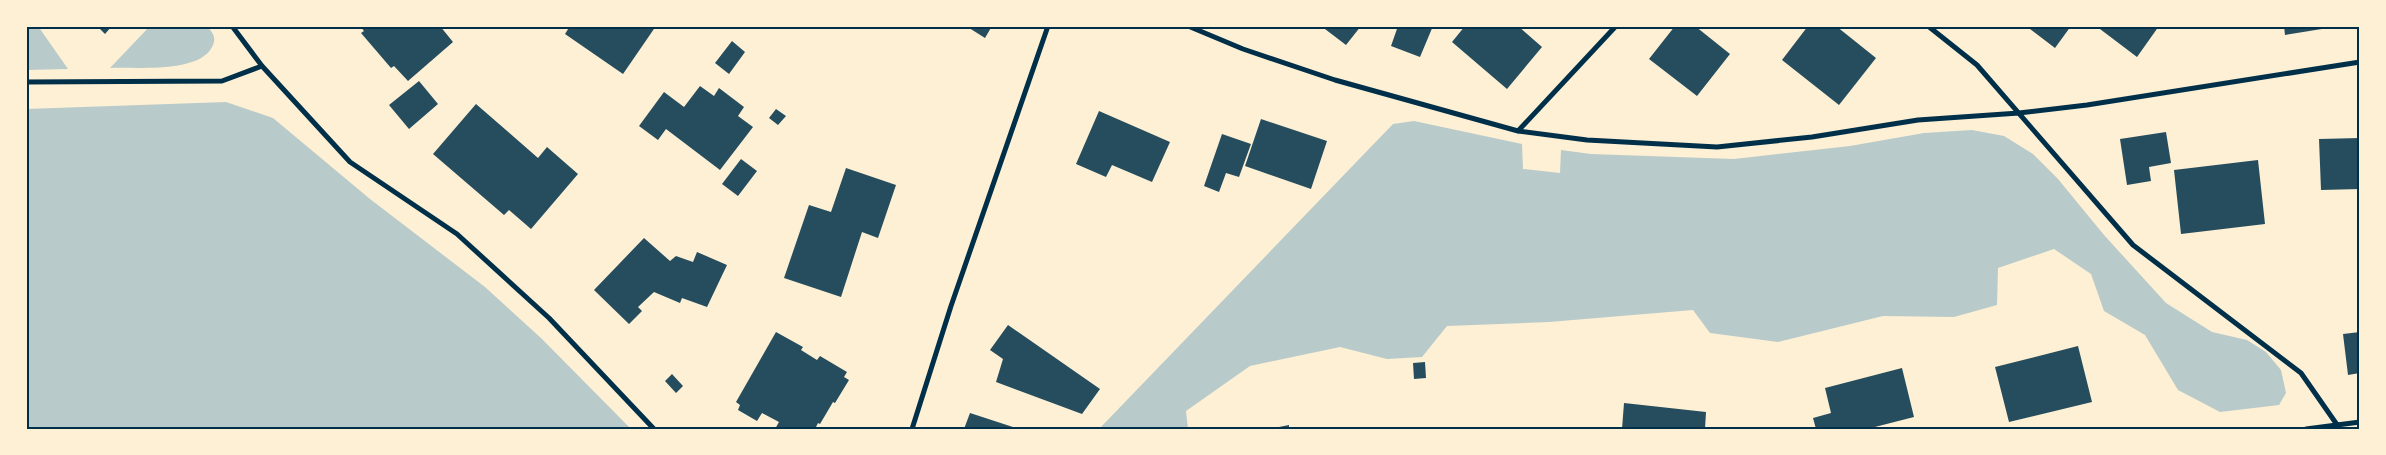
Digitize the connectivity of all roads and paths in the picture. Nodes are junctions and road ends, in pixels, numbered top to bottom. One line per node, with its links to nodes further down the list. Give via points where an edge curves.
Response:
1 (232, 26): 7 (street)
2 (1048, 26): 14 (street)
3 (1188, 26): 10 (street, via 1243,49 1335,80)
4 (1616, 26): 10 (street)
5 (1928, 26): 9 (street, via 1977,65)
6 (2360, 62): 9 (street)
7 (262, 66): 8 (street, via 222,81); 13 (street, via 350,162 456,234 549,318)
8 (26, 82)
9 (2019, 113): 10 (street, via 1918,120 1812,137 1717,146 1587,140); 12 (street, via 2133,245 2301,372)
10 (1518, 131)
11 (2360, 422): 12 (street)
12 (2339, 426): 15 (street)
13 (654, 429)
14 (912, 429)
15 (2306, 429)

